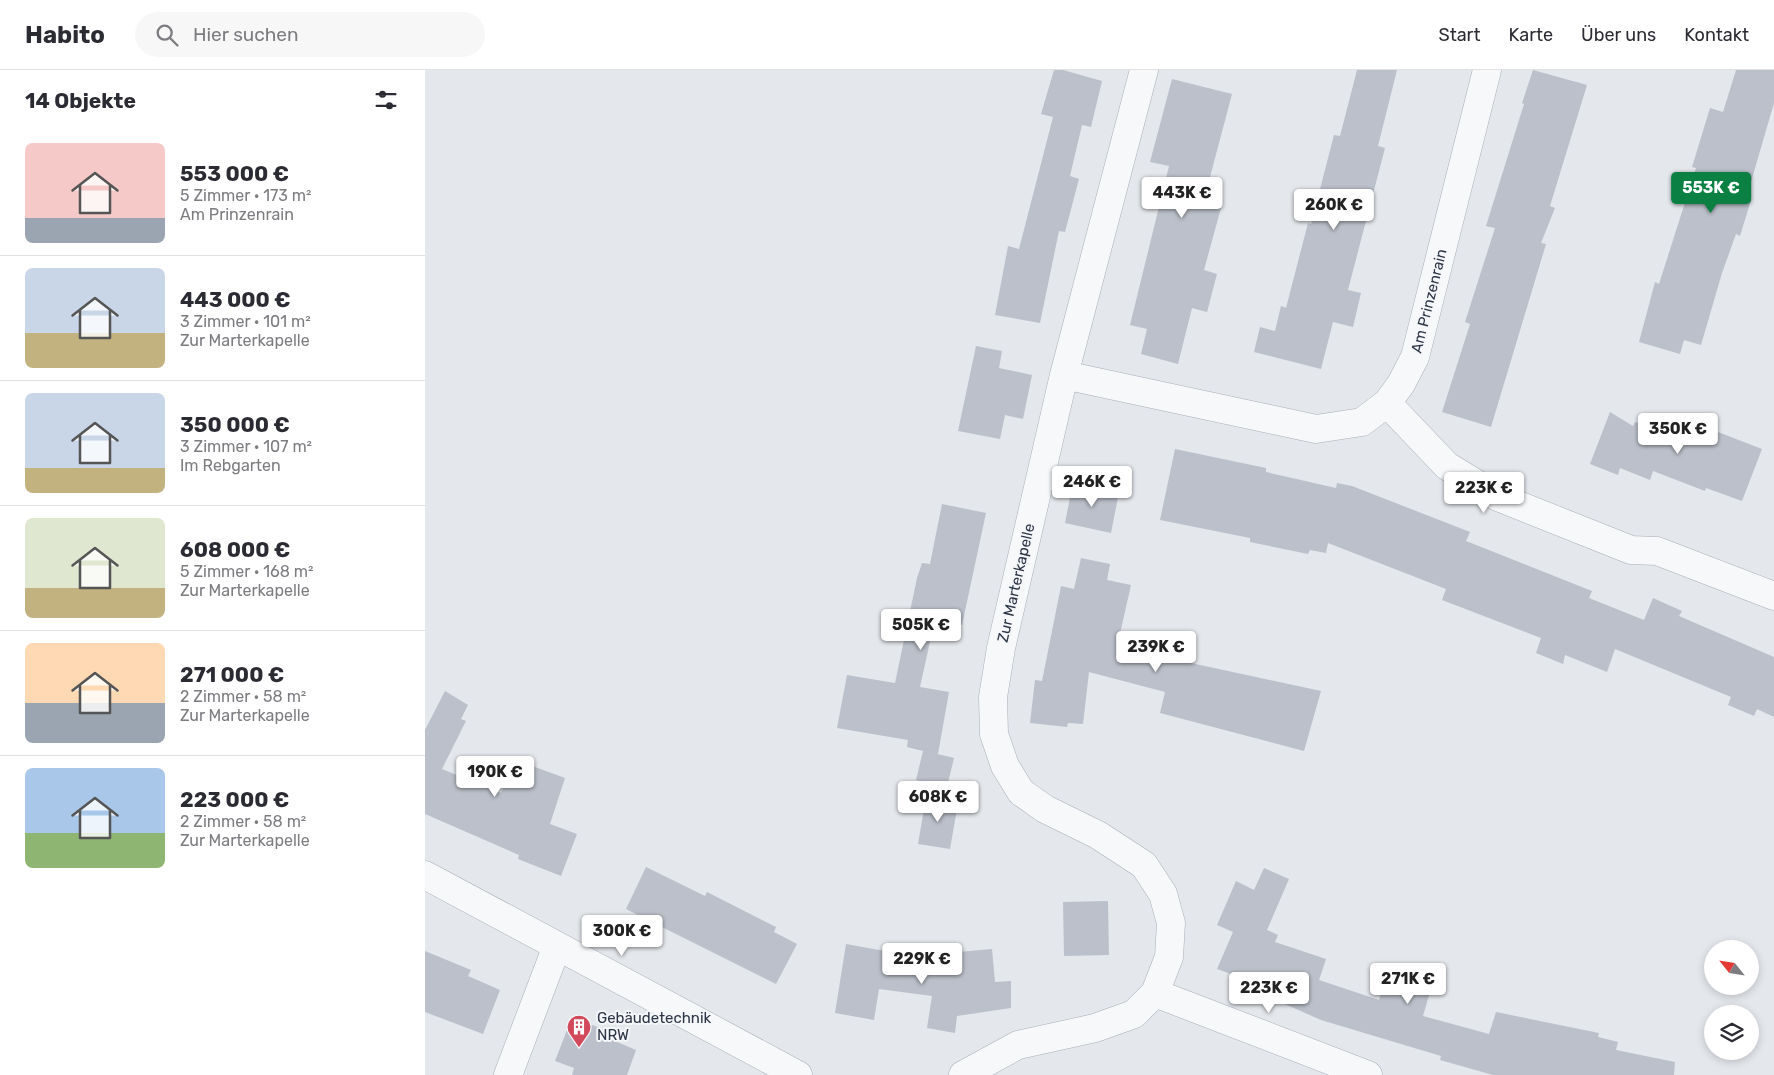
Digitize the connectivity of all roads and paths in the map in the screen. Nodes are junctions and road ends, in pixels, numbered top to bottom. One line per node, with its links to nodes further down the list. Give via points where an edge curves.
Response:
1 (1144, 70): 3 (street, Zur Marterkapelle)
2 (1487, 70): 4 (street, Am Prinzenrain, via 1415,357)
3 (1063, 376): 4 (street, Am Prinzenrain, via 1316,429 1362,422); 8 (street, Zur Marterkapelle, via 1001,648 993,697 994,734 1005,766 1021,792 1144,865 1163,894 1171,923 1169,957)
4 (1387, 403): 5 (street, via 1447,466 1498,497 1631,550 1657,551)
5 (1774, 596)
6 (425, 875): 7 (street)
7 (557, 946): 9 (street); 10 (street)
8 (1155, 993): 11 (street, Zur Marterkapelle, via 1134,1014 1095,1028 1018,1045); 12 (street)
9 (508, 1075)
10 (799, 1075)
11 (963, 1075)
12 (1368, 1075)

